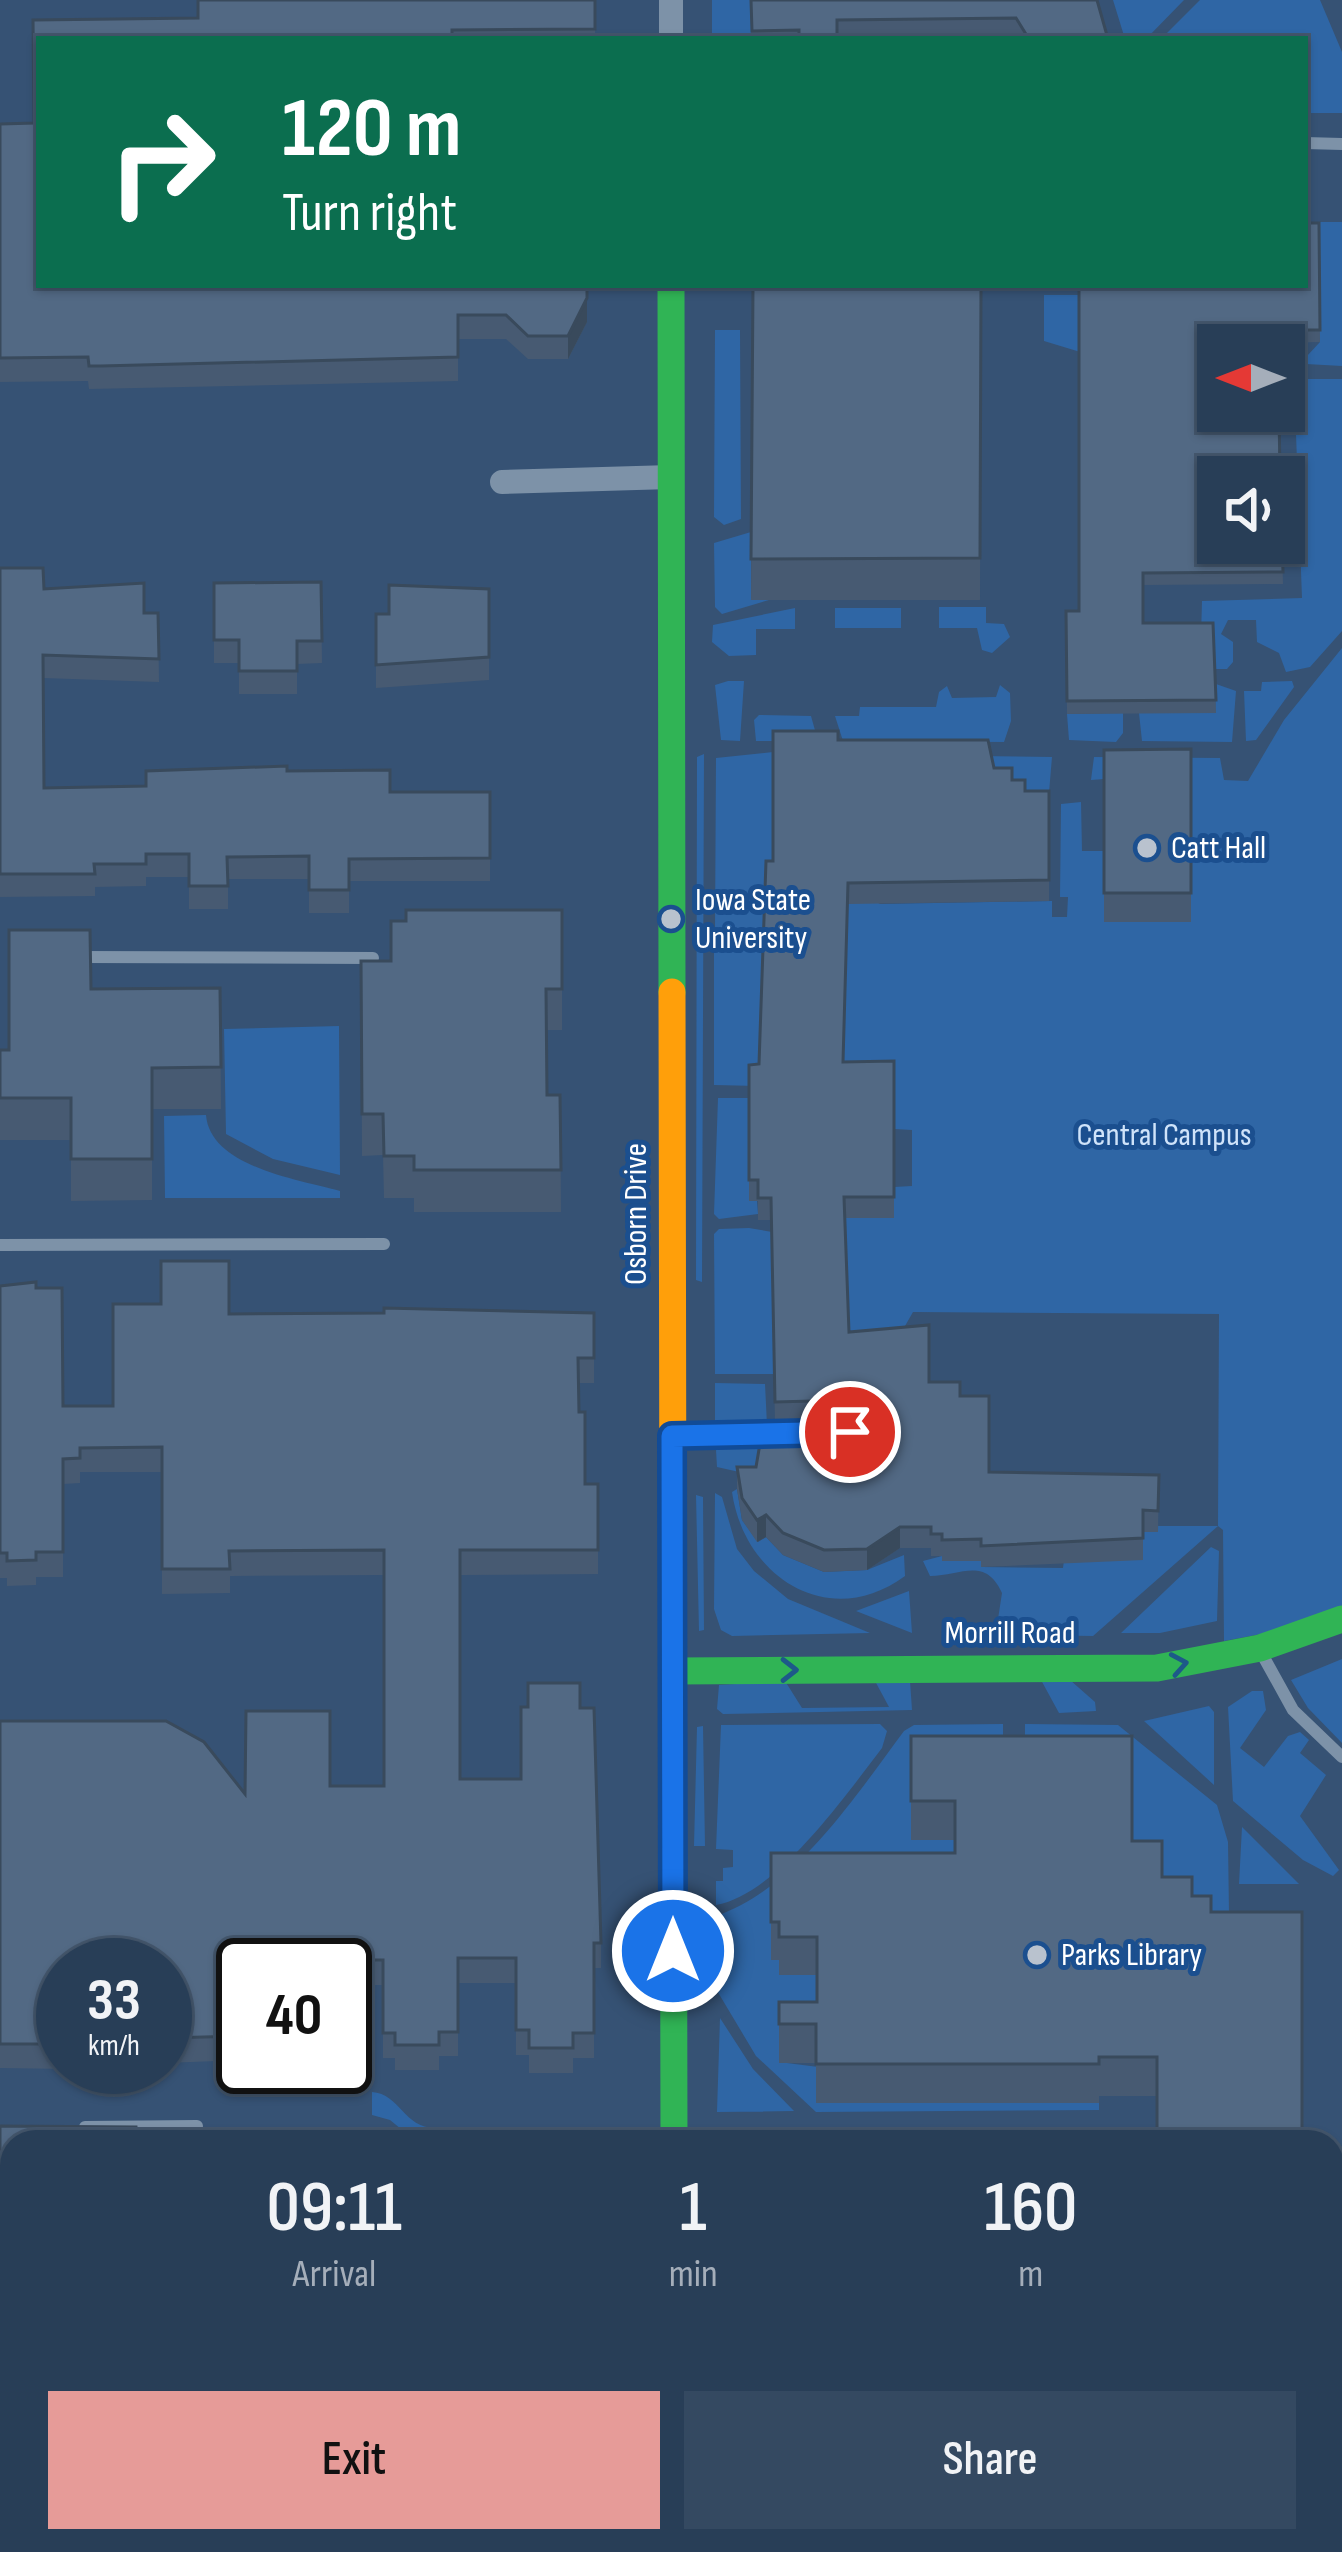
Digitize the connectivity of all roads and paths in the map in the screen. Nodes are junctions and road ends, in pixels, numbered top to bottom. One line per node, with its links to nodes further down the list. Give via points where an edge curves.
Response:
1 (671, 0): 2 (street)
2 (671, 36)
3 (1308, 143): 4 (lane)
4 (1342, 144)
5 (671, 288): 6 (street, Osborn Drive)
6 (671, 477): 7 (street); 13 (street, Osborn Drive)
7 (502, 482)
8 (71, 957): 9 (lane)
9 (374, 958)
10 (385, 1244): 11 (lane)
11 (0, 1246)
12 (791, 1433): 13 (lane)
13 (672, 1436): 16 (street, Osborn Drive)
14 (1342, 1619): 15 (street, Morrill Road)
15 (1260, 1648): 16 (street, Morrill Road, one-way to 15, via 1157,1668); 17 (lane, via 1293,1710)
16 (672, 1671): 20 (street, Osborn Drive)
17 (1342, 1757)
18 (197, 2126): 19 (lane)
19 (68, 2127)
20 (674, 2130)

